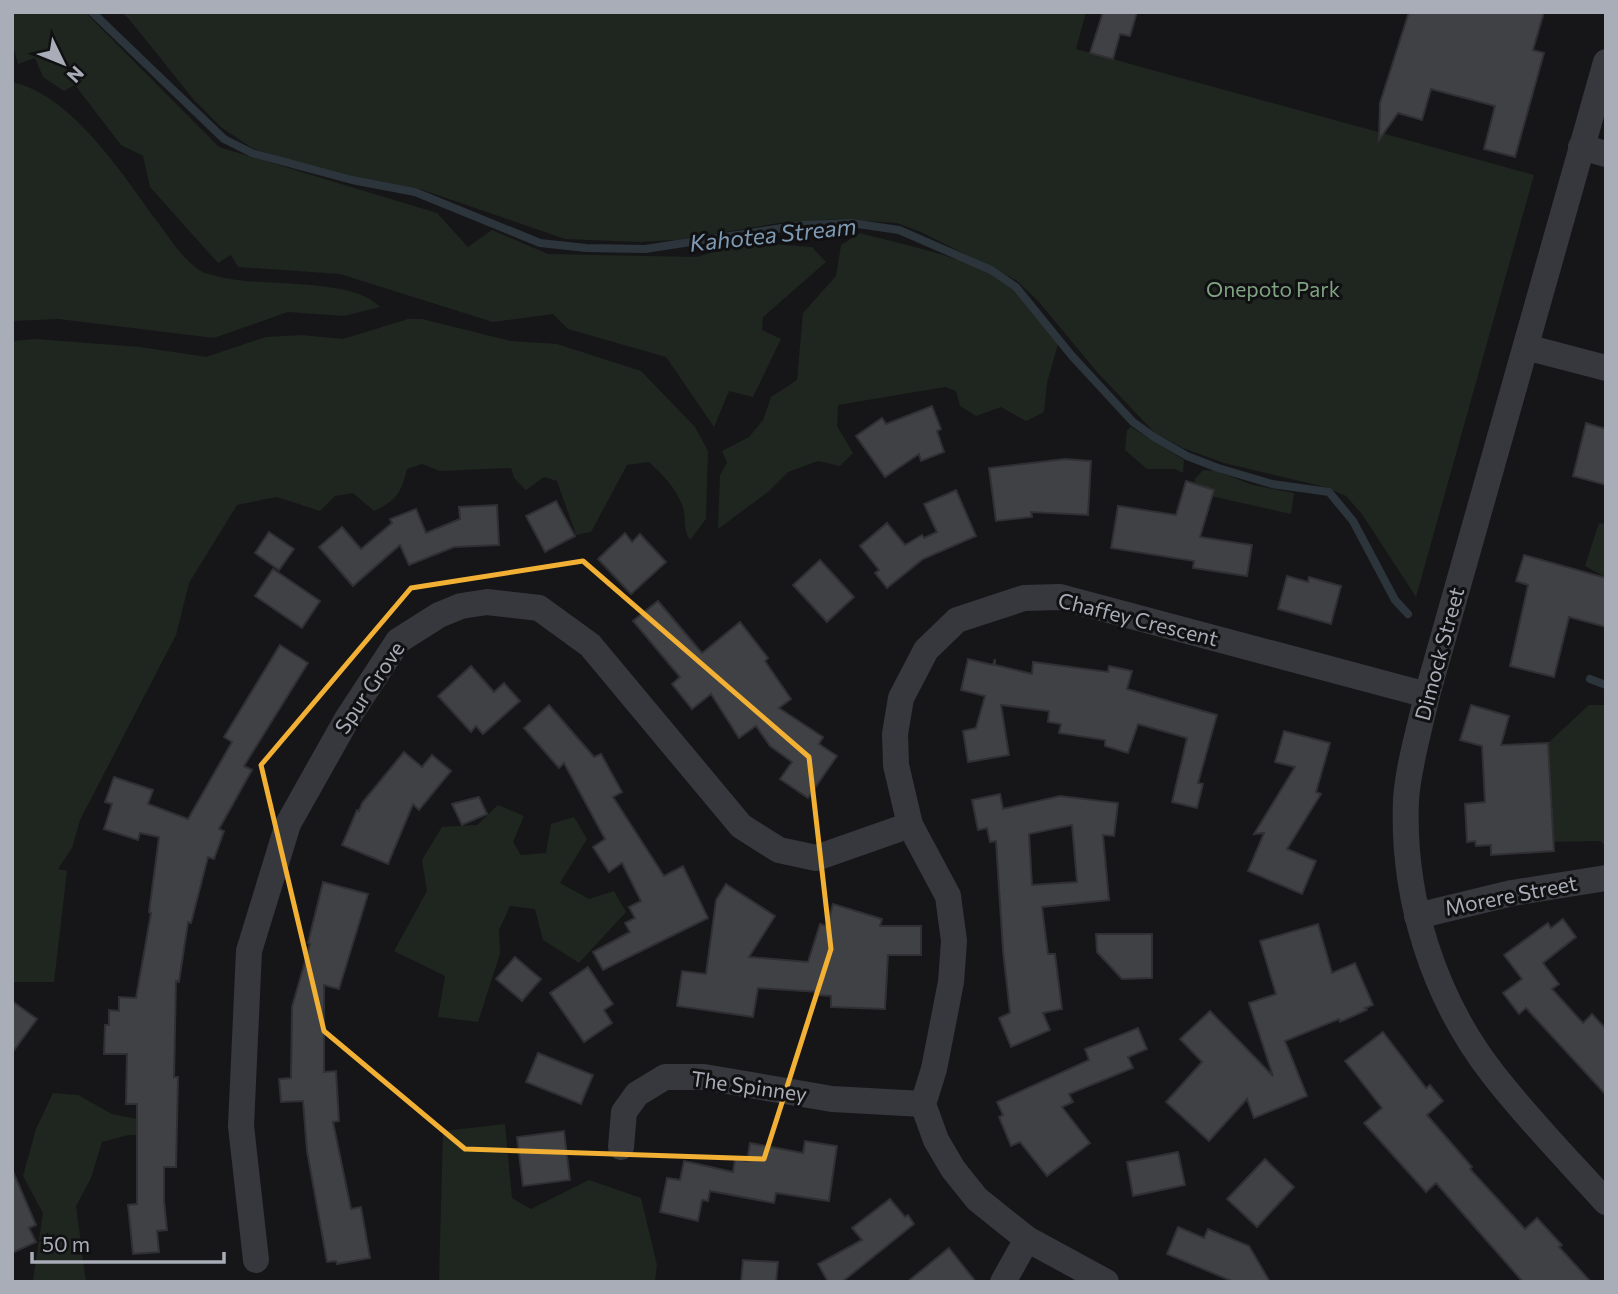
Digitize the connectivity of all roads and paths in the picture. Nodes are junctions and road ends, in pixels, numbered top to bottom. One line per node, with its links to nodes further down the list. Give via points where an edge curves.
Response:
1 (1606, 62): 2 (street, Dimock Street)
2 (1593, 150): 3 (street, Dimock Street)
3 (1526, 347): 4 (street); 5 (street, Dimock Street)
4 (1606, 368)
5 (1427, 695): 6 (street, Chaffey Crescent, via 1060,597 1024,598 957,620 926,650 907,686 895,734 896,765); 8 (street, Dimock Street, via 1406,796 1406,844)
6 (910, 825): 9 (street, Chaffey Crescent, via 948,896 954,941 951,982); 13 (street, Spur Grove, via 816,858 779,850 741,826 590,645 539,608 487,602 461,606 398,641 346,719 288,824 249,951 241,1126)
7 (1606, 878): 8 (street, Morere Street)
8 (1417, 916): 11 (street, Dimock Street, via 1437,980 1470,1041)
9 (923, 1104): 10 (street, The Spinney, via 832,1099 704,1077 665,1077 637,1094 624,1112); 12 (street, via 953,1169 977,1199)
10 (621, 1147)
11 (1606, 1202)
12 (1027, 1239): 14 (street); 15 (street)
13 (256, 1260)
14 (1003, 1282)
15 (1106, 1282)

